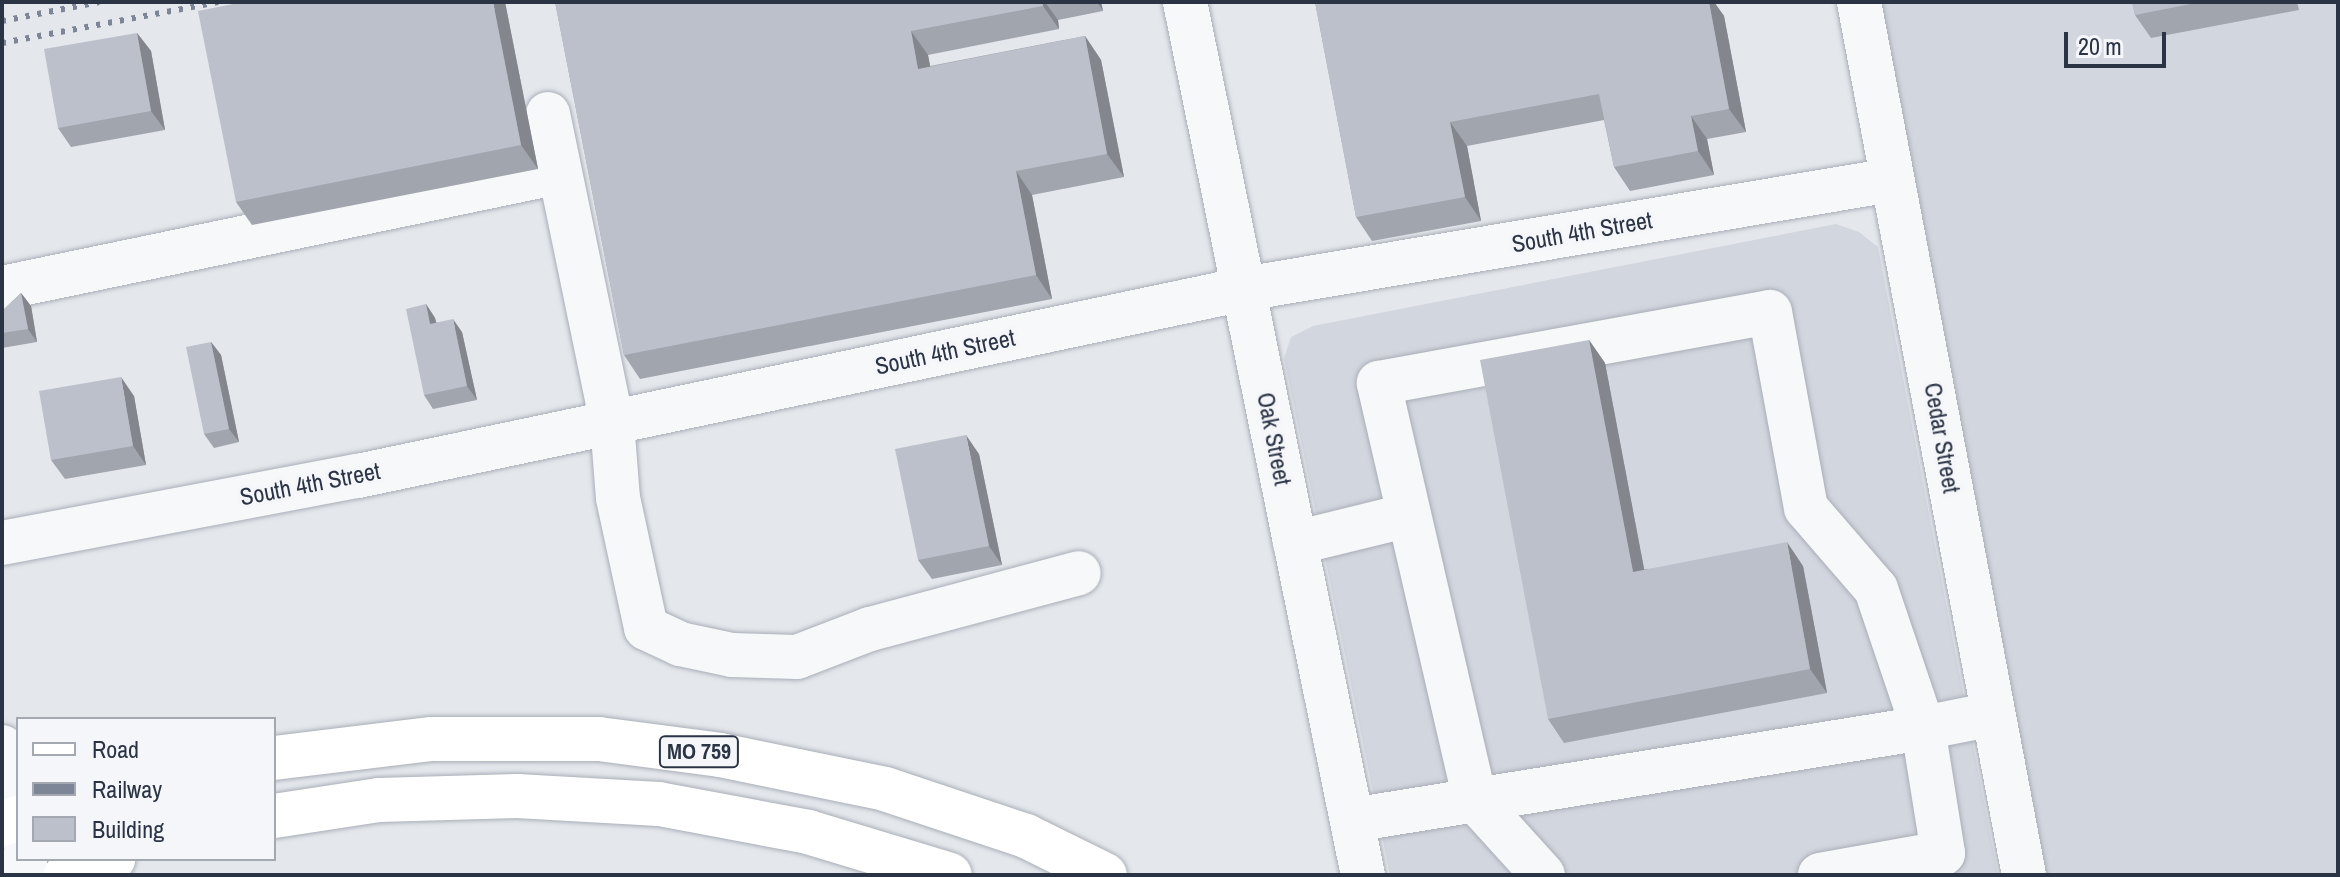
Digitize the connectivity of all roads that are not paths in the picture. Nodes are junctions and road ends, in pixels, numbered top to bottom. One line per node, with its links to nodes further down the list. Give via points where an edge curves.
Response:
1 (1185, 2): 7 (street, Oak Street)
2 (1859, 2): 5 (street, Cedar Street)
3 (548, 114): 4 (street)
4 (559, 172): 6 (street); 8 (street)
5 (1891, 180): 7 (street, South 4th Street); 13 (street, Cedar Street)
6 (2, 288)
7 (1244, 289): 8 (street, South 4th Street); 11 (street, Oak Street)
8 (612, 422): 10 (street, South 4th Street); 12 (street, via 618,498 646,628 680,644 732,655 797,657 870,629)
9 (1409, 515): 11 (street); 14 (street, via 1379,383 1770,312 1806,508 1876,589); 17 (street)
10 (2, 543)
11 (1295, 543): 19 (street, Oak Street)
12 (1079, 573)
13 (1993, 714): 14 (street); 28 (street, Cedar Street)
14 (1923, 728): 17 (street); 27 (street, via 1943,853)
15 (2, 747): 20 (street)
16 (276, 758): 24 (main road, MO 759, via 447,739 599,739 720,755 885,789 1026,836)
17 (1475, 800): 19 (street); 26 (street)
18 (276, 816): 23 (main road, MO 759, via 409,799 517,796 659,804 808,832)
19 (1352, 820): 25 (street, Oak Street)
20 (15, 830)
21 (107, 861): 22 (main road)
22 (66, 875)
23 (950, 875)
24 (1105, 875)
25 (1363, 875)
26 (1543, 875)
27 (1820, 875)
28 (2024, 875)

